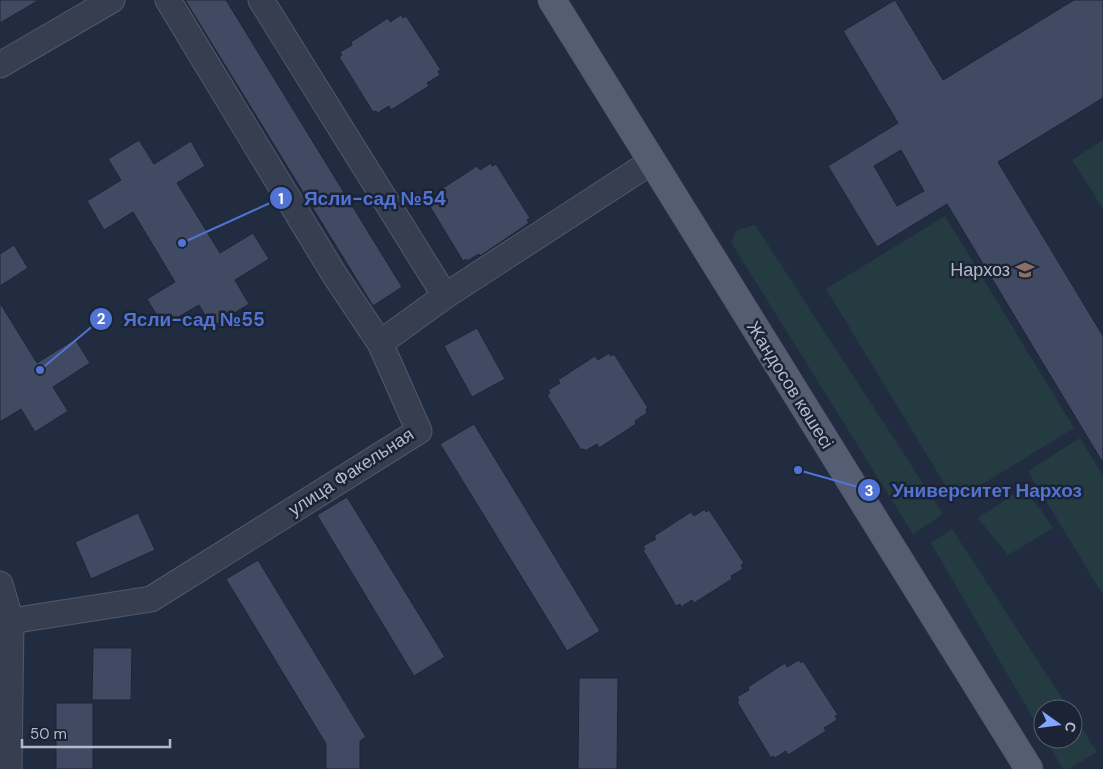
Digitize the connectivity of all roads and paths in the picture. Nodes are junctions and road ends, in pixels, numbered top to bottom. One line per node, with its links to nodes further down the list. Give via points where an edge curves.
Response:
1 (112, 0): 5 (street)
2 (168, 0): 8 (street, via 334,274)
3 (261, 0): 7 (street)
4 (552, 0): 6 (main road, Жандосов көшесі)
5 (0, 65)
6 (651, 162): 7 (street); 12 (main road, Жандосов көшесі)
7 (445, 296): 8 (street)
8 (380, 343): 10 (street, улица Факельная, via 419,431 151,599)
9 (0, 584): 10 (street)
10 (11, 621): 11 (street)
11 (9, 769)
12 (1029, 769)

